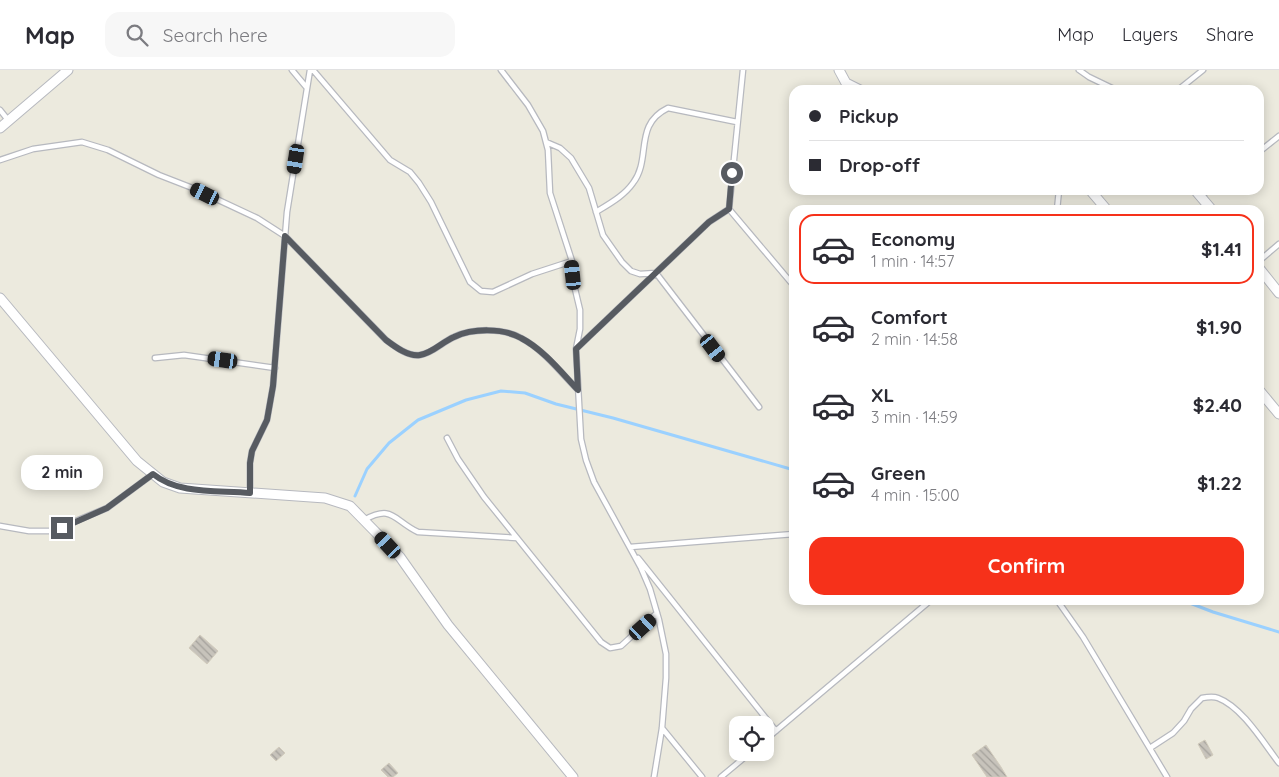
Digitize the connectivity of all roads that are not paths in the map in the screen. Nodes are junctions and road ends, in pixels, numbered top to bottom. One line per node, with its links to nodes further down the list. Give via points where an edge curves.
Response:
1 (68, 70): 14 (street)
2 (292, 70): 12 (lane)
3 (311, 70): 12 (lane); 30 (lane, via 390,160 410,172 419,183 470,282 480,291 493,292 532,274)
4 (501, 70): 18 (lane, via 528,105)
5 (743, 70): 15 (lane)
6 (839, 70): 9 (street)
7 (1079, 70): 10 (lane)
8 (1203, 70): 11 (lane)
9 (850, 85)
10 (1106, 85)
11 (1184, 85)
12 (307, 88): 27 (lane)
13 (0, 110): 14 (lane)
14 (8, 120): 16 (street)
15 (737, 122): 25 (lane); 26 (lane, via 668,108 658,113 646,134 634,182 613,202)
16 (0, 128)
17 (1279, 136): 19 (lane)
18 (546, 142): 26 (lane, via 571,158 589,188); 30 (lane, via 550,193)
19 (1264, 148)
20 (0, 160): 27 (lane, via 33,149 82,142 108,150 195,189 257,218)
21 (1094, 195): 23 (street)
22 (1200, 195): 24 (street)
23 (1103, 205)
24 (1208, 205)
25 (729, 209): 31 (lane, via 709,222); 33 (lane)
26 (596, 212): 31 (lane, via 603,235 622,262 640,274)
27 (285, 236): 38 (lane); 39 (lane, via 386,340 400,350 419,356 454,336 475,331 501,331 520,337 540,351)
28 (1279, 244): 29 (lane)
29 (1264, 257)
30 (572, 261): 36 (lane, via 580,310)
31 (656, 273): 36 (lane); 41 (lane)
32 (1264, 274): 34 (street)
33 (789, 280)
34 (1279, 293)
35 (0, 298): 44 (street, via 137,461)
36 (576, 349): 39 (lane)
37 (155, 358): 38 (lane, via 184,355)
38 (275, 368): 45 (lane, via 267,420 252,451)
39 (578, 390): 50 (lane, via 581,439 586,460 594,482)
40 (1264, 396): 42 (street)
41 (759, 407)
42 (1279, 414)
43 (447, 438): 49 (lane, via 471,479)
44 (153, 474): 45 (street, via 180,488); 47 (lane, via 107,508 52,532 29,532)
45 (250, 493): 46 (street, via 325,498 350,506)
46 (364, 520): 49 (lane, via 377,512 391,514 418,532); 59 (street, via 400,557 448,625)
47 (0, 526)
48 (789, 534): 50 (lane)
49 (517, 538): 53 (lane, via 590,629 610,648 621,646)
50 (630, 547): 53 (lane, via 650,589); 55 (lane)
51 (925, 605): 55 (lane)
52 (1061, 605): 56 (lane)
53 (657, 614): 54 (lane, via 666,654)
54 (662, 728): 60 (lane); 61 (lane)
55 (776, 731)
56 (1150, 748): 58 (lane, via 1173,734 1202,698 1216,697 1246,720); 63 (lane)
57 (740, 761): 62 (lane)
58 (1279, 763)
59 (573, 777)
60 (654, 777)
61 (702, 777)
62 (721, 777)
63 (1167, 777)

